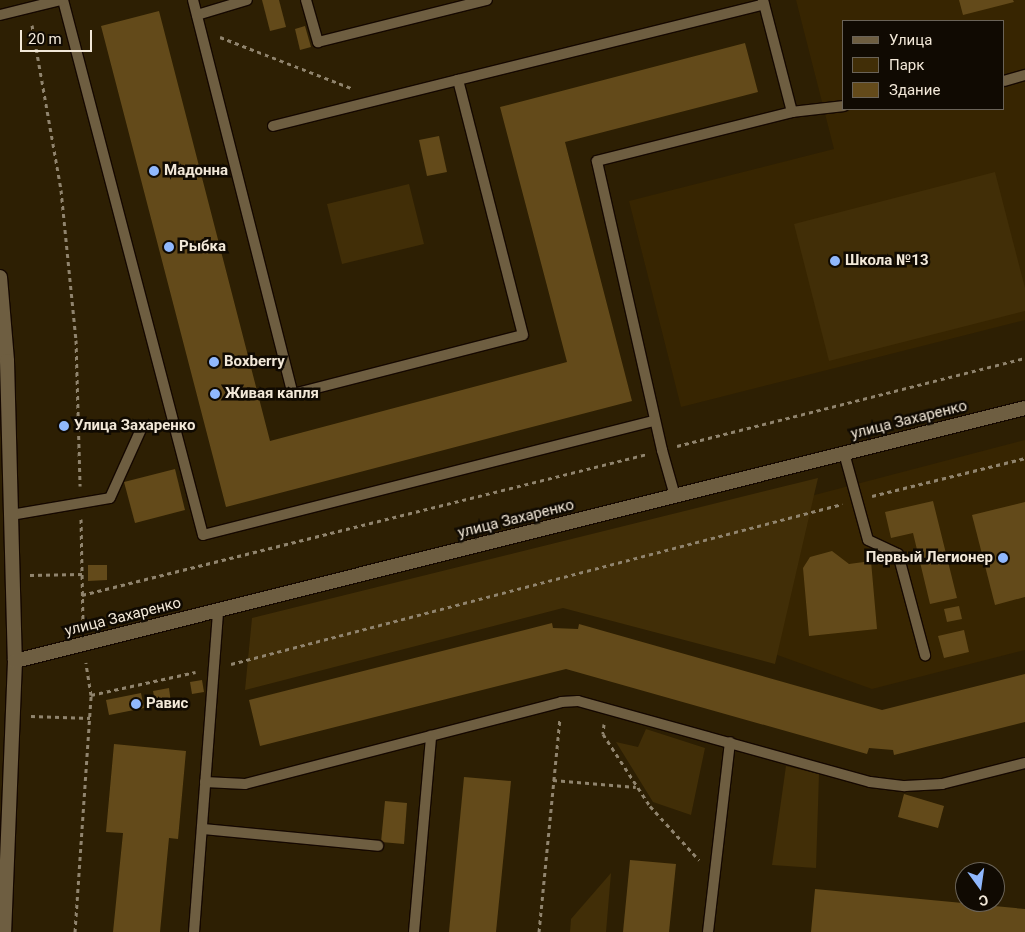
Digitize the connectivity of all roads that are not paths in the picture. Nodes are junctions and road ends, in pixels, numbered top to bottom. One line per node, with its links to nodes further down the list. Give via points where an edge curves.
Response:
1 (62, 0): 7 (lane); 17 (lane, via 203,535)
2 (193, 0): 8 (lane)
3 (247, 0): 8 (lane)
4 (306, 0): 5 (lane, via 318,42)
5 (487, 0)
6 (764, 2): 10 (lane); 13 (lane)
7 (0, 15)
8 (197, 15): 10 (lane, via 293,394 523,335)
9 (1025, 75): 11 (lane)
10 (458, 80): 14 (lane)
11 (1005, 81)
12 (842, 106): 13 (lane)
13 (792, 112): 17 (lane, via 597,161)
14 (273, 126)
15 (0, 278): 21 (street, via 7,361)
16 (1025, 408): 19 (street, улица Захаренко)
17 (655, 421): 20 (lane)
18 (142, 426): 22 (lane, via 110,498)
19 (844, 453): 20 (street, улица Захаренко); 24 (lane, via 868,540 898,554)
20 (676, 496): 23 (street, улица Захаренко)
21 (5, 501): 22 (street)
22 (11, 515): 25 (street)
23 (218, 610): 25 (street, улица Захаренко); 29 (lane)
24 (924, 655)
25 (15, 661): 30 (street)
26 (431, 736): 27 (lane, via 562,702 578,701); 29 (lane, via 245,784); 36 (lane)
27 (730, 742): 28 (lane, via 870,782 905,786 942,784); 37 (lane)
28 (1025, 763)
29 (205, 782): 32 (lane)
30 (6, 807): 31 (street)
31 (5, 826): 34 (street)
32 (203, 829): 33 (lane); 35 (lane)
33 (378, 846)
34 (4, 932)
35 (194, 932)
36 (414, 932)
37 (708, 932)

